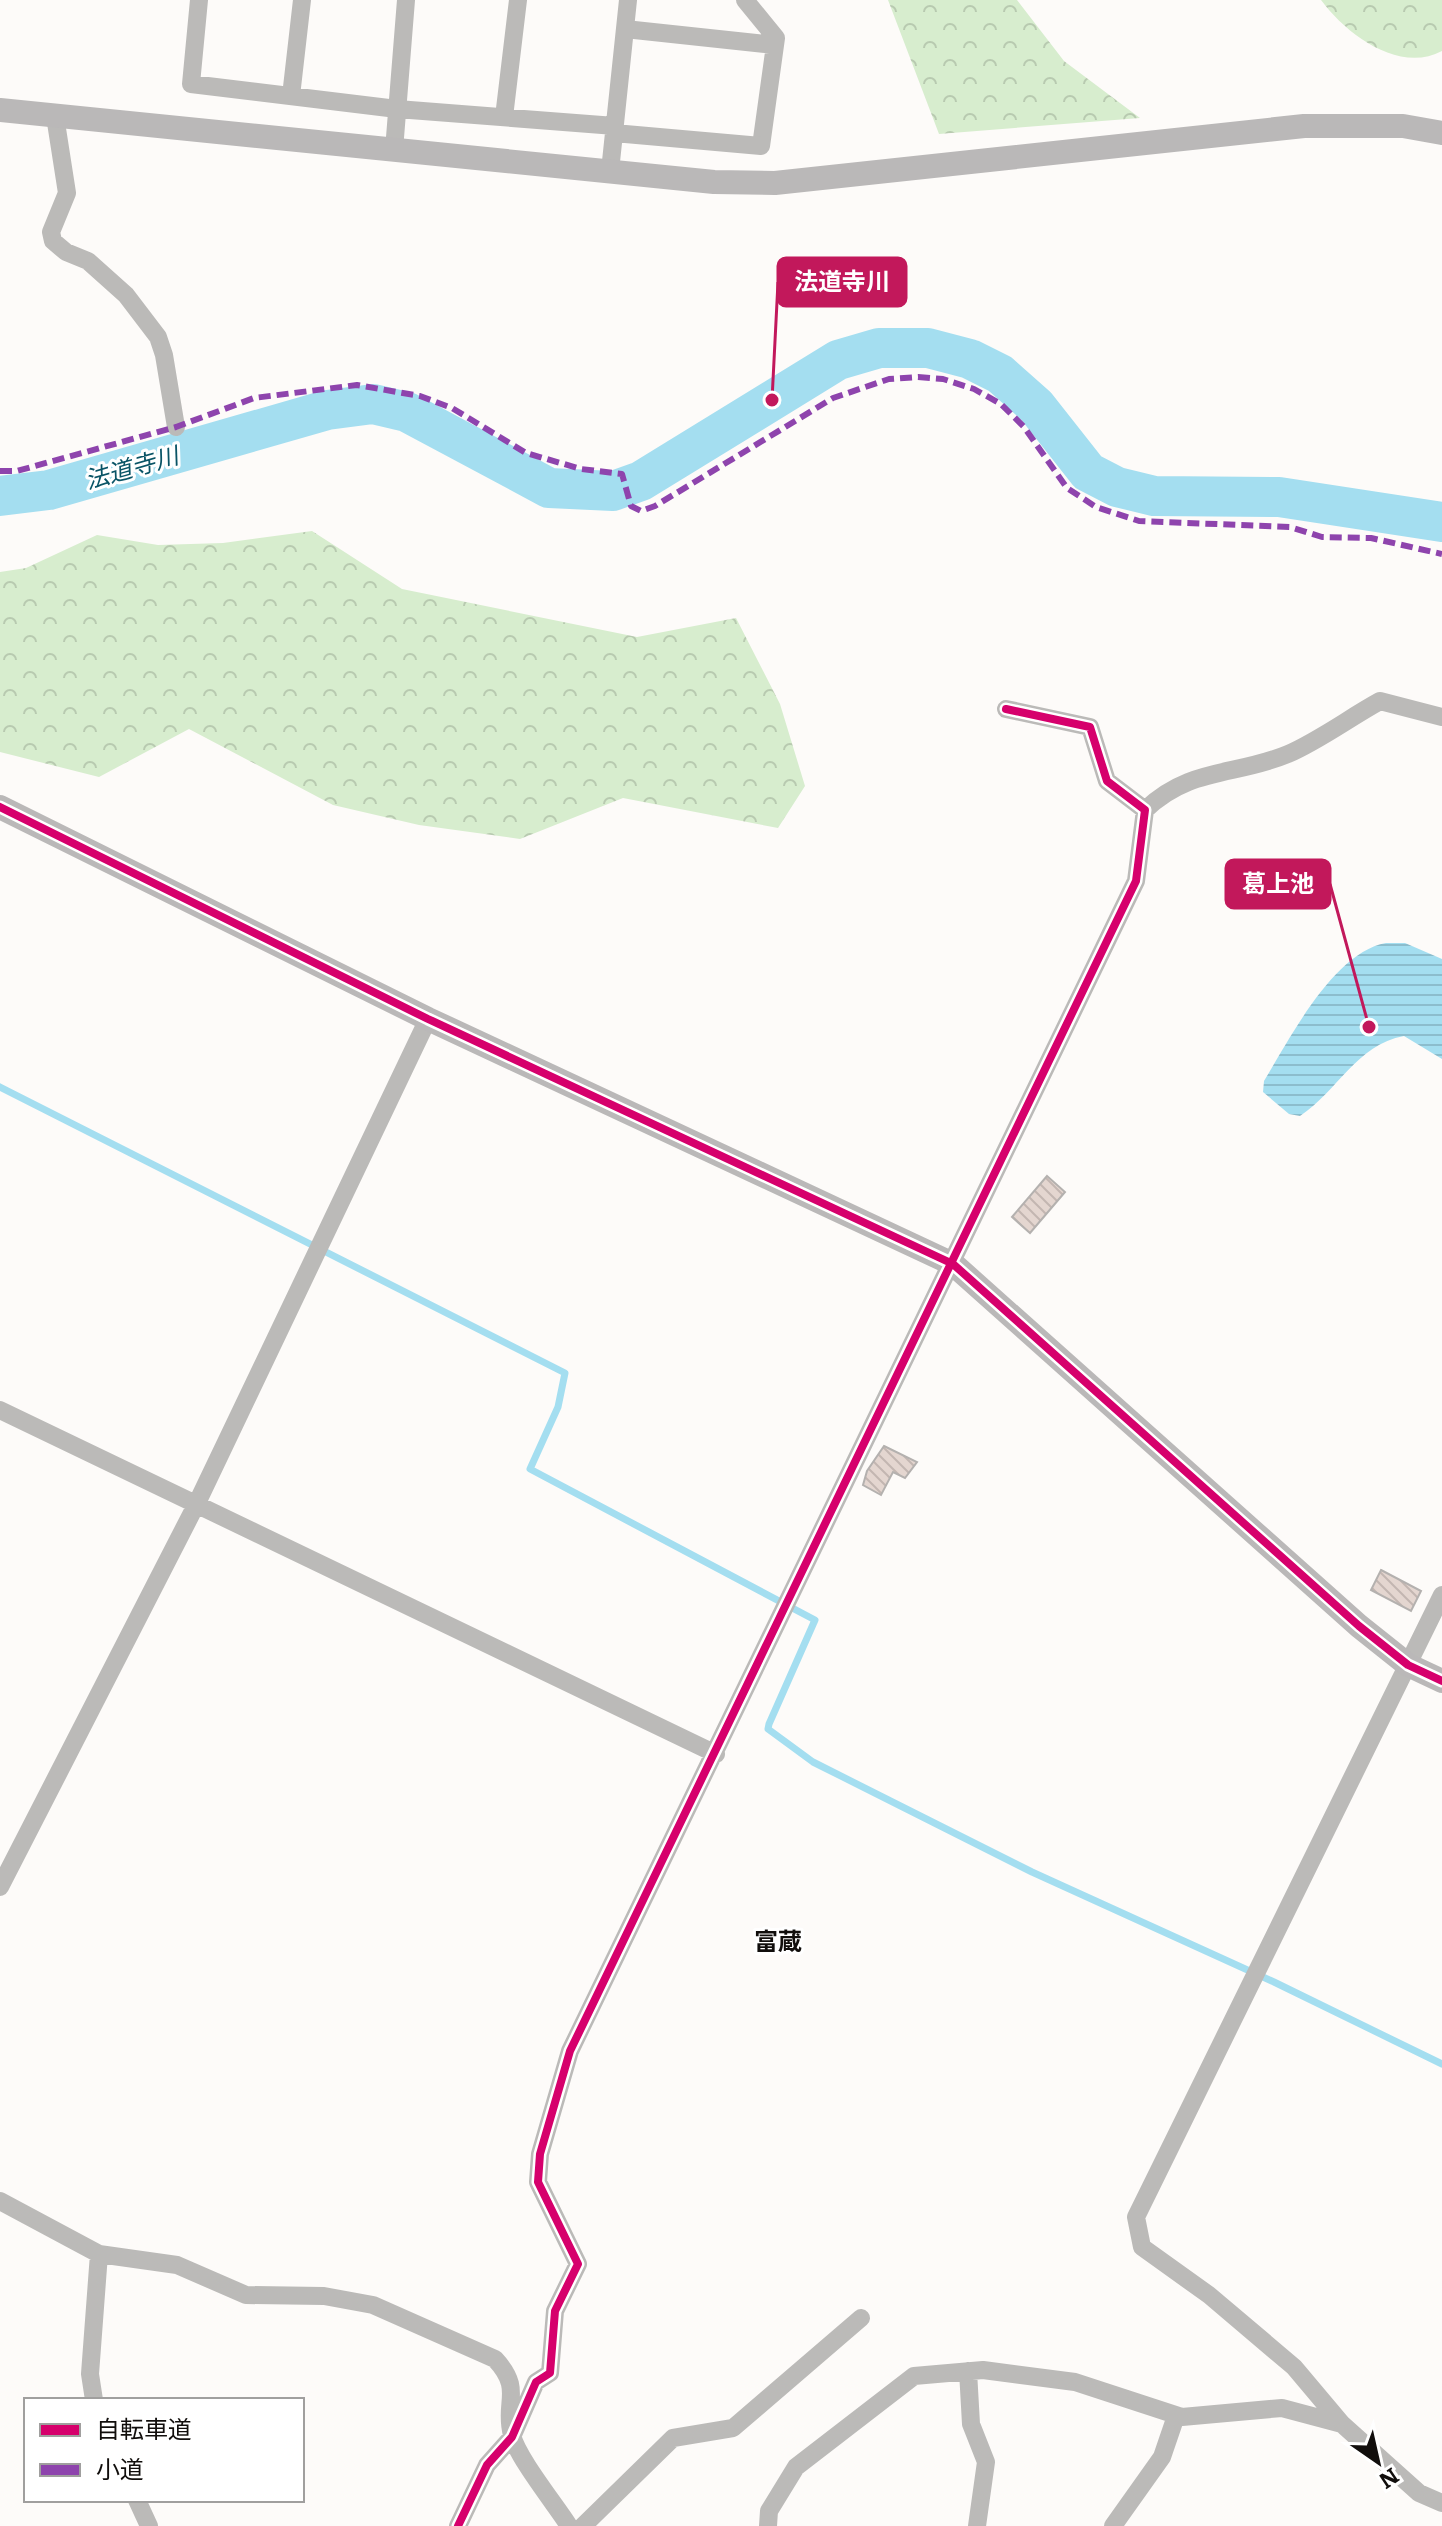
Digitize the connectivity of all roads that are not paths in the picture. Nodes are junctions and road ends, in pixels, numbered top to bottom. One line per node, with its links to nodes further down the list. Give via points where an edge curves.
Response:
1 (199, 0): 9 (street, via 191,84)
2 (302, 0): 9 (street)
3 (406, 0): 10 (street)
4 (518, 0): 13 (street)
5 (628, 0): 7 (street)
6 (745, 0): 8 (street, via 776,38)
7 (625, 29): 8 (street); 14 (street)
8 (775, 45): 14 (street, via 761,146)
9 (291, 96): 10 (street)
10 (397, 109): 13 (street); 16 (street)
11 (0, 110): 12 (street)
12 (55, 116): 16 (street); 18 (street, via 67,193 51,232 53,241 88,261 126,295 158,337)
13 (504, 117): 14 (street)
14 (615, 129): 17 (street)
15 (1442, 133): 17 (street, via 1403,126 1304,126 775,183)
16 (394, 150): 17 (street)
17 (610, 171)
18 (176, 427)
19 (1006, 709): 22 (street, via 1090,727 1107,781)
20 (1442, 717): 22 (street, via 1380,701 1286,755 1194,778 1165,791)
21 (0, 807): 23 (street)
22 (1145, 810): 24 (street, via 1136,881)
23 (428, 1019): 24 (street); 26 (street)
24 (953, 1264): 28 (street); 30 (street)
25 (0, 1410): 26 (street)
26 (197, 1503): 30 (street); 31 (street)
27 (1442, 1595): 28 (street)
28 (1408, 1665): 29 (street); 38 (street, via 1136,2217 1142,2247 1294,2367)
29 (1442, 1681)
30 (716, 1754): 39 (street, via 570,2051 540,2154 538,2182 578,2264 555,2311 550,2373 536,2382)
31 (0, 1887)
32 (0, 2201): 33 (street)
33 (99, 2254): 36 (street, via 90,2374); 39 (street, via 177,2265 246,2295 324,2296 373,2305 495,2359 508,2374 514,2394)
34 (861, 2318): 45 (street, via 733,2428 673,2438)
35 (968, 2371): 37 (street, via 1075,2382); 46 (street, via 914,2376 836,2435 796,2467 769,2511); 47 (street, via 971,2424 986,2462)
36 (94, 2398)
37 (1176, 2416): 38 (street, via 1282,2408); 48 (street, via 1162,2457)
38 (1342, 2424): 41 (street, via 1419,2493)
39 (512, 2437): 43 (street, via 487,2465); 44 (street)
40 (138, 2502): 42 (street)
41 (1442, 2503)
42 (149, 2526)
43 (458, 2526)
44 (569, 2526)
45 (583, 2526)
46 (768, 2526)
47 (977, 2526)
48 (1113, 2526)

